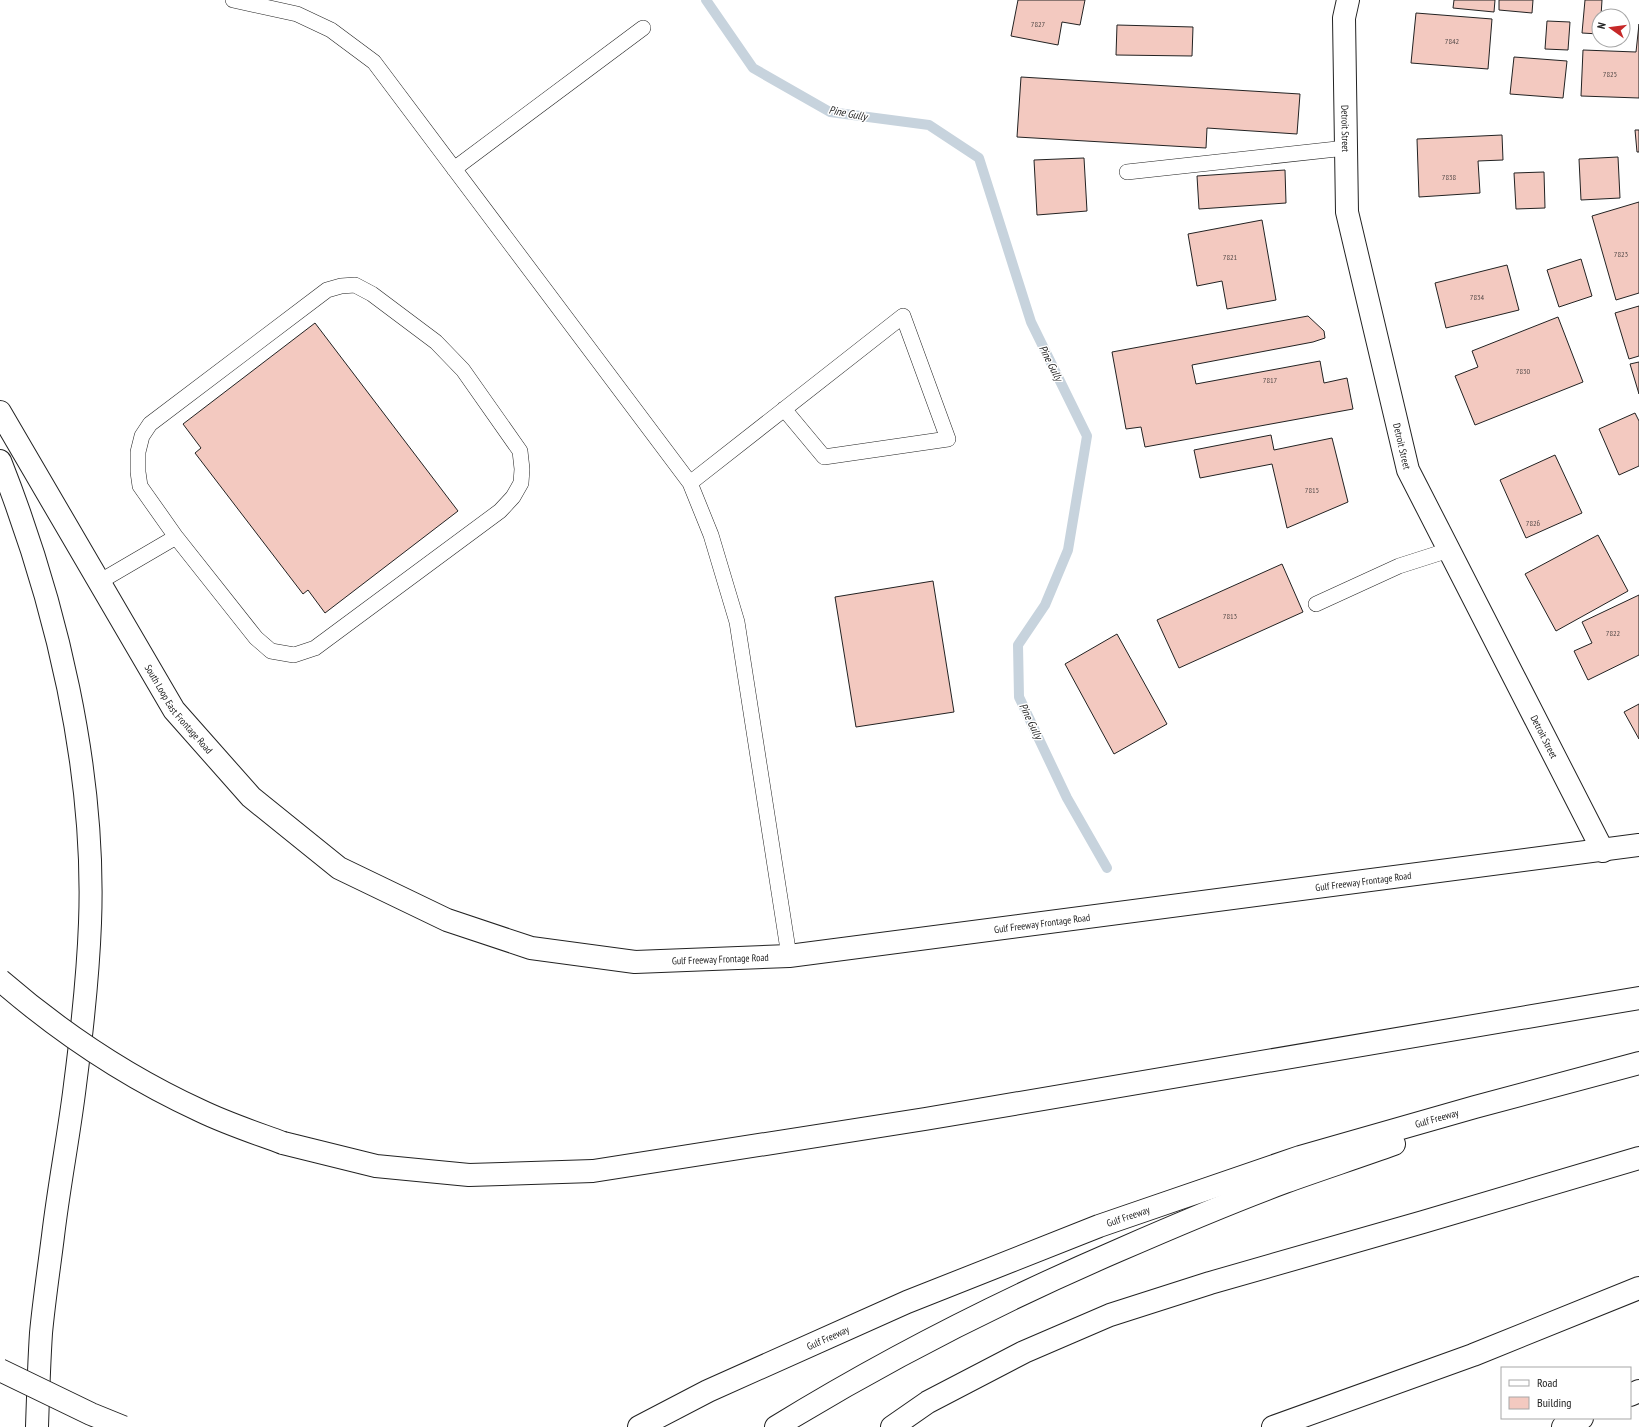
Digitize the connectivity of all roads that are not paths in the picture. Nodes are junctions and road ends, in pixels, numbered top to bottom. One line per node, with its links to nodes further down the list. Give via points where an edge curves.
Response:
1 (233, 0): 5 (lane, via 297,14 331,30 374,62)
2 (1348, 0): 4 (main road, Detroit Street, via 1344,18)
3 (643, 28): 5 (lane)
4 (1346, 148): 6 (lane); 12 (main road, Detroit Street, via 1348,212 1408,470)
5 (454, 169): 10 (lane)
6 (1127, 172)
7 (784, 409): 7 (lane, via 824,457 948,439 904,316); 10 (lane)
8 (0, 412): 13 (main road, South Loop East Frontage Road)
9 (0, 461): 26 (main road, via 36,564 62,659 85,790 89,850 90,921 85,996 76,1084 53,1234 41,1335)
10 (690, 483): 18 (lane, via 711,535 737,622)
11 (176, 537): 11 (lane, via 140,486 138,458 142,436 150,424 327,290 341,286 355,285 372,294 436,342 463,370 520,451 521,483 513,497 500,510 315,648 294,655 271,651 256,638); 13 (lane)
12 (1449, 550): 14 (lane, via 1399,566); 16 (main road, Detroit Street)
13 (99, 582): 17 (main road, South Loop East Frontage Road, via 174,710 251,797 339,868)
14 (1316, 604)
15 (1639, 845): 16 (main road, Gulf Freeway Frontage Road)
16 (1603, 851): 18 (main road, Gulf Freeway Frontage Road)
17 (447, 920): 18 (main road, Gulf Freeway Frontage Road, via 531,948 635,962)
18 (789, 956)
19 (0, 980): 20 (main road, bridge, via 44,1016 123,1069 201,1111 283,1144 376,1166 469,1176 593,1171)
20 (1639, 998)
21 (1639, 1064): 28 (main road, Gulf Freeway, via 1300,1157 1099,1226 900,1305 708,1390); 29 (main road, via 1362,1155 1165,1230 1042,1284 941,1334 834,1391)
22 (1639, 1158): 30 (main road, via 1210,1282 1110,1315 1024,1352 928,1402)
23 (1639, 1288): 31 (main road, via 1473,1355)
24 (0, 1370): 27 (main road, bridge)
25 (1580, 1419): 32 (main road)
26 (37, 1427)
27 (123, 1427)
28 (638, 1427)
29 (776, 1427)
30 (892, 1427)
31 (1273, 1427)
32 (1563, 1427)

